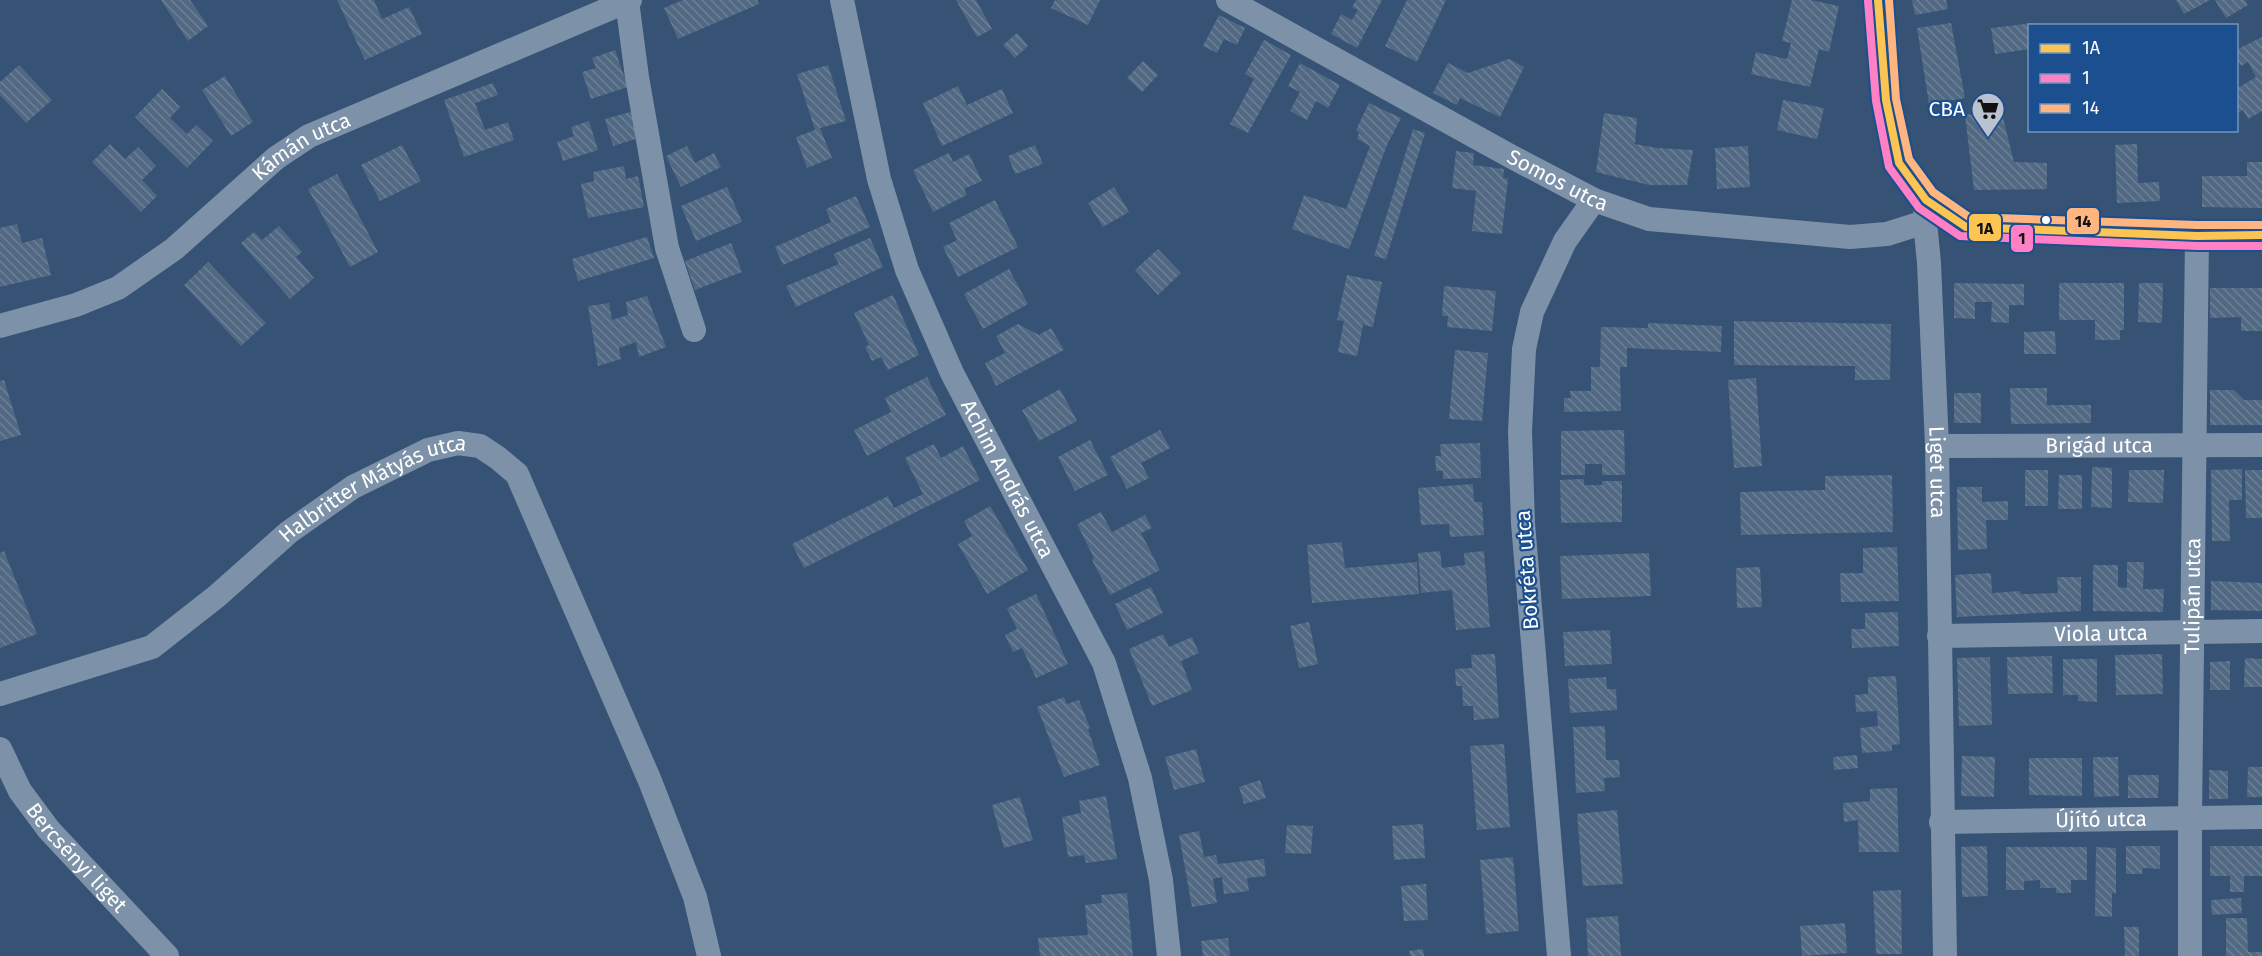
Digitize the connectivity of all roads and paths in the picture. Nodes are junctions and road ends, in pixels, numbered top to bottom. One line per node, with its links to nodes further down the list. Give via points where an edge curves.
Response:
1 (842, 0): 24 (street, Achim András utca, via 879,179 907,270 952,373 1104,663 1140,778 1161,880)
2 (1228, 0): 5 (street, Somos utca)
3 (1878, 0): 6 (street, via 1886,100 1899,163)
4 (628, 1): 9 (street, Kámán utca, via 309,136 276,158 174,249 118,288 76,305); 10 (street, Kámán utca, via 667,248)
5 (1594, 200): 6 (street, Somos utca, via 1649,219 1850,237 1887,234); 25 (street, Bokréta utca, via 1565,241 1532,312 1524,349 1521,408 1523,523)
6 (1925, 211): 8 (street, via 1966,227); 13 (street, Liget utca)
7 (2262, 235): 8 (street)
8 (2197, 236): 11 (street, Tulipán utca)
9 (0, 326)
10 (694, 330)
11 (2194, 445): 12 (street, Brigád utca); 13 (street, Brigád utca); 14 (street, Tulipán utca)
12 (2262, 445)
13 (1937, 446): 16 (street, Liget utca)
14 (2193, 631): 15 (street, Viola utca); 16 (street, Viola utca); 20 (street, Tulipán utca)
15 (2262, 631)
16 (1939, 636): 21 (street, Liget utca)
17 (0, 694): 23 (street, Halbritter Mátyás utca, via 153,647 289,532 353,487 428,450 458,443 480,446 517,474 650,781 695,897)
18 (0, 749): 22 (street, Bercsényi liget, via 20,790 48,830)
19 (2262, 816): 20 (street, Újító utca)
20 (2190, 817): 21 (street, Újító utca); 27 (street, Tulipán utca)
21 (1941, 822): 26 (street, Liget utca)
22 (167, 956)
23 (709, 956)
24 (1169, 956)
25 (1559, 956)
26 (1945, 956)
27 (2190, 956)

